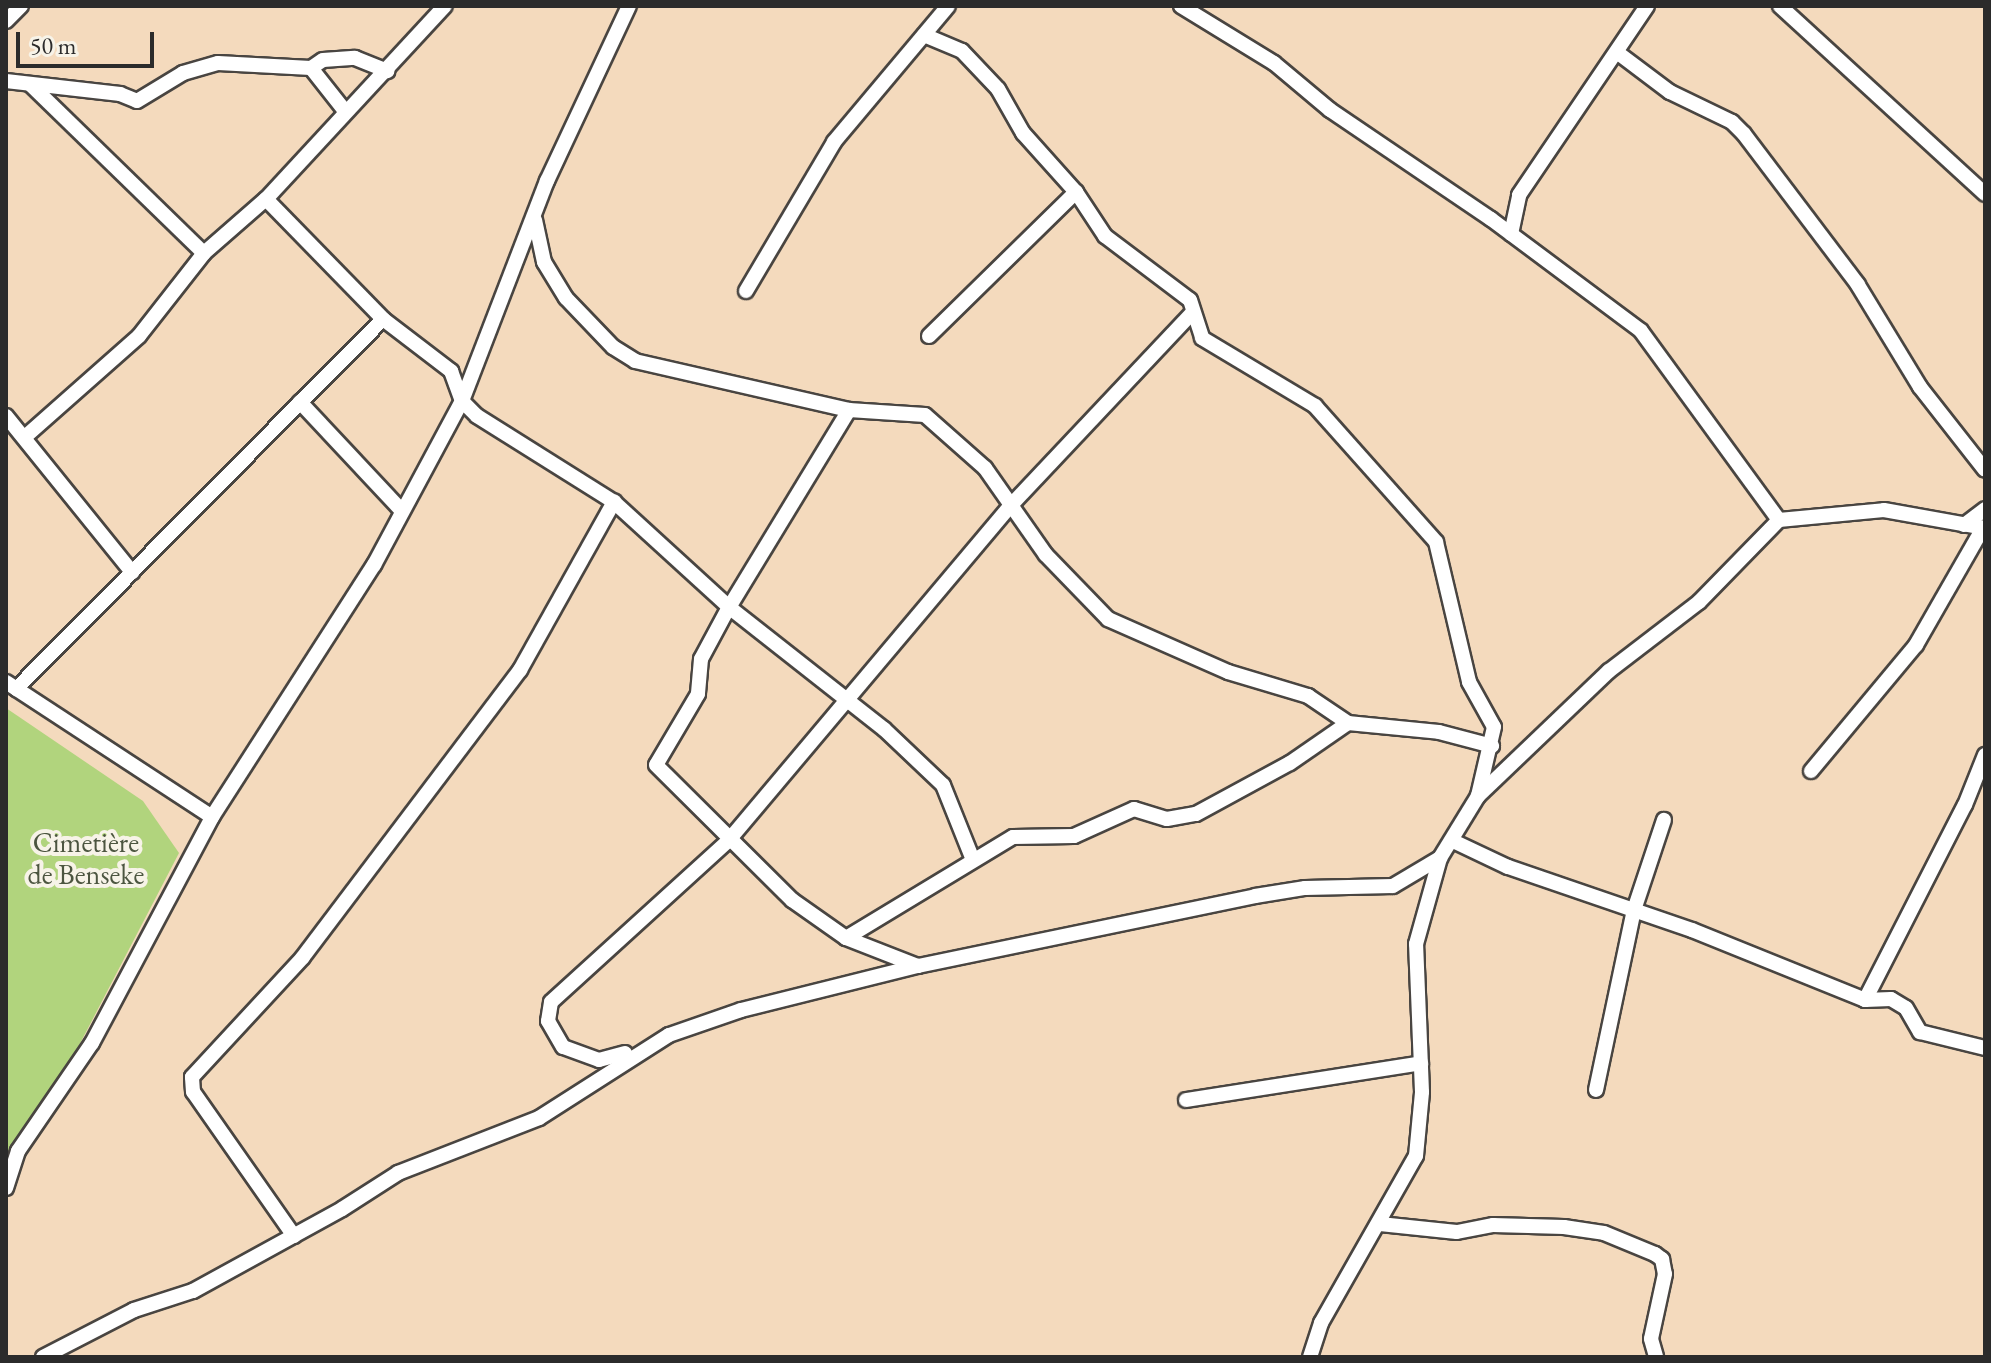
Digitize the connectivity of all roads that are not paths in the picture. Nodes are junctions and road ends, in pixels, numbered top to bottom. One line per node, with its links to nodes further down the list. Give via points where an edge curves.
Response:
1 (21, 6): 8 (street)
2 (445, 6): 12 (street)
3 (629, 6): 19 (street)
4 (948, 6): 9 (street)
5 (1181, 6): 20 (street, via 1274,63 1330,110)
6 (1647, 6): 10 (street)
7 (1780, 6): 17 (street)
8 (6, 21)
9 (924, 35): 16 (street, via 962,51 1006,99 1034,148); 22 (street, via 834,142)
10 (1618, 53): 20 (street, via 1519,195); 31 (street, via 1670,92 1732,122 1744,134 1858,285 1920,387)
11 (311, 68): 12 (street, via 323,60 355,58); 14 (street, via 201,66 137,101 120,94); 15 (street)
12 (387, 71): 15 (street)
13 (6, 81): 14 (street)
14 (31, 85): 21 (street)
15 (345, 111): 18 (street)
16 (1076, 192): 23 (street, via 1105,236 1178,289 1190,300); 25 (street)
17 (1985, 194)
18 (266, 199): 21 (street); 24 (street)
19 (534, 215): 26 (street); 28 (street, via 544,262 566,298 603,338 635,361)
20 (1511, 234): 36 (street, via 1641,331)
21 (204, 253): 30 (street, via 139,336)
22 (746, 291)
23 (1193, 312): 33 (street); 44 (street, via 1202,338 1315,406 1436,542 1466,672 1494,727)
24 (383, 319): 26 (street, via 451,371); 27 (street)
25 (929, 336)
26 (462, 401): 32 (street); 35 (street)
27 (300, 402): 35 (street); 39 (street)
28 (849, 410): 33 (street, via 925,415 985,468); 40 (street)
29 (6, 416): 30 (street)
30 (26, 436): 39 (street)
31 (1985, 470)
32 (614, 502): 40 (street); 65 (street, via 520,670 303,957 192,1077 193,1092)
33 (1013, 503): 42 (street); 43 (street, via 1046,555 1108,619 1228,672 1308,696)
34 (1985, 509): 37 (street)
35 (402, 511): 48 (street, via 374,565)
36 (1779, 520): 37 (street, via 1873,509); 47 (street, via 1699,602 1609,671)
37 (1964, 525): 38 (street)
38 (1984, 528): 46 (street, via 1916,645)
39 (132, 572): 41 (street)
40 (729, 607): 42 (street); 50 (street, via 701,659 698,694 656,765)
41 (11, 686): 48 (street)
42 (849, 698): 50 (street); 53 (street, via 943,785)
43 (1348, 723): 44 (street, via 1439,732); 53 (street, via 1290,763 1196,814 1167,819 1134,809 1074,836 1025,833)
44 (1492, 746): 47 (street)
45 (1985, 755): 57 (street, via 1965,805)
46 (1811, 771)
47 (1478, 796): 51 (street)
48 (212, 817): 63 (street, via 92,1043 18,1151)
49 (1664, 820): 54 (street)
50 (729, 840): 55 (street, via 792,900); 58 (street, via 559,994 547,1012 556,1040 587,1059 611,1060)
51 (1453, 841): 52 (street); 54 (street, via 1508,867)
52 (1440, 858): 56 (street, via 1393,886 1305,888); 60 (street, via 1416,944)
53 (973, 860): 55 (street)
54 (1634, 910): 57 (street); 61 (street)
55 (846, 938): 56 (street)
56 (918, 966): 58 (street, via 741,1010)
57 (1865, 1000): 59 (street, via 1891,999 1906,1008 1920,1032)
58 (655, 1041): 65 (street, via 539,1118 398,1173)
59 (1985, 1048)
60 (1421, 1063): 62 (street); 64 (street, via 1416,1156)
61 (1596, 1090)
62 (1186, 1100)
63 (6, 1188)
64 (1380, 1224): 67 (street, via 1321,1323); 68 (street, via 1457,1232 1493,1225 1564,1227 1604,1233 1655,1254 1662,1259 1665,1274 1651,1339)
65 (294, 1236): 66 (street, via 193,1291 134,1310)
66 (43, 1357)
67 (1310, 1357)
68 (1656, 1357)

